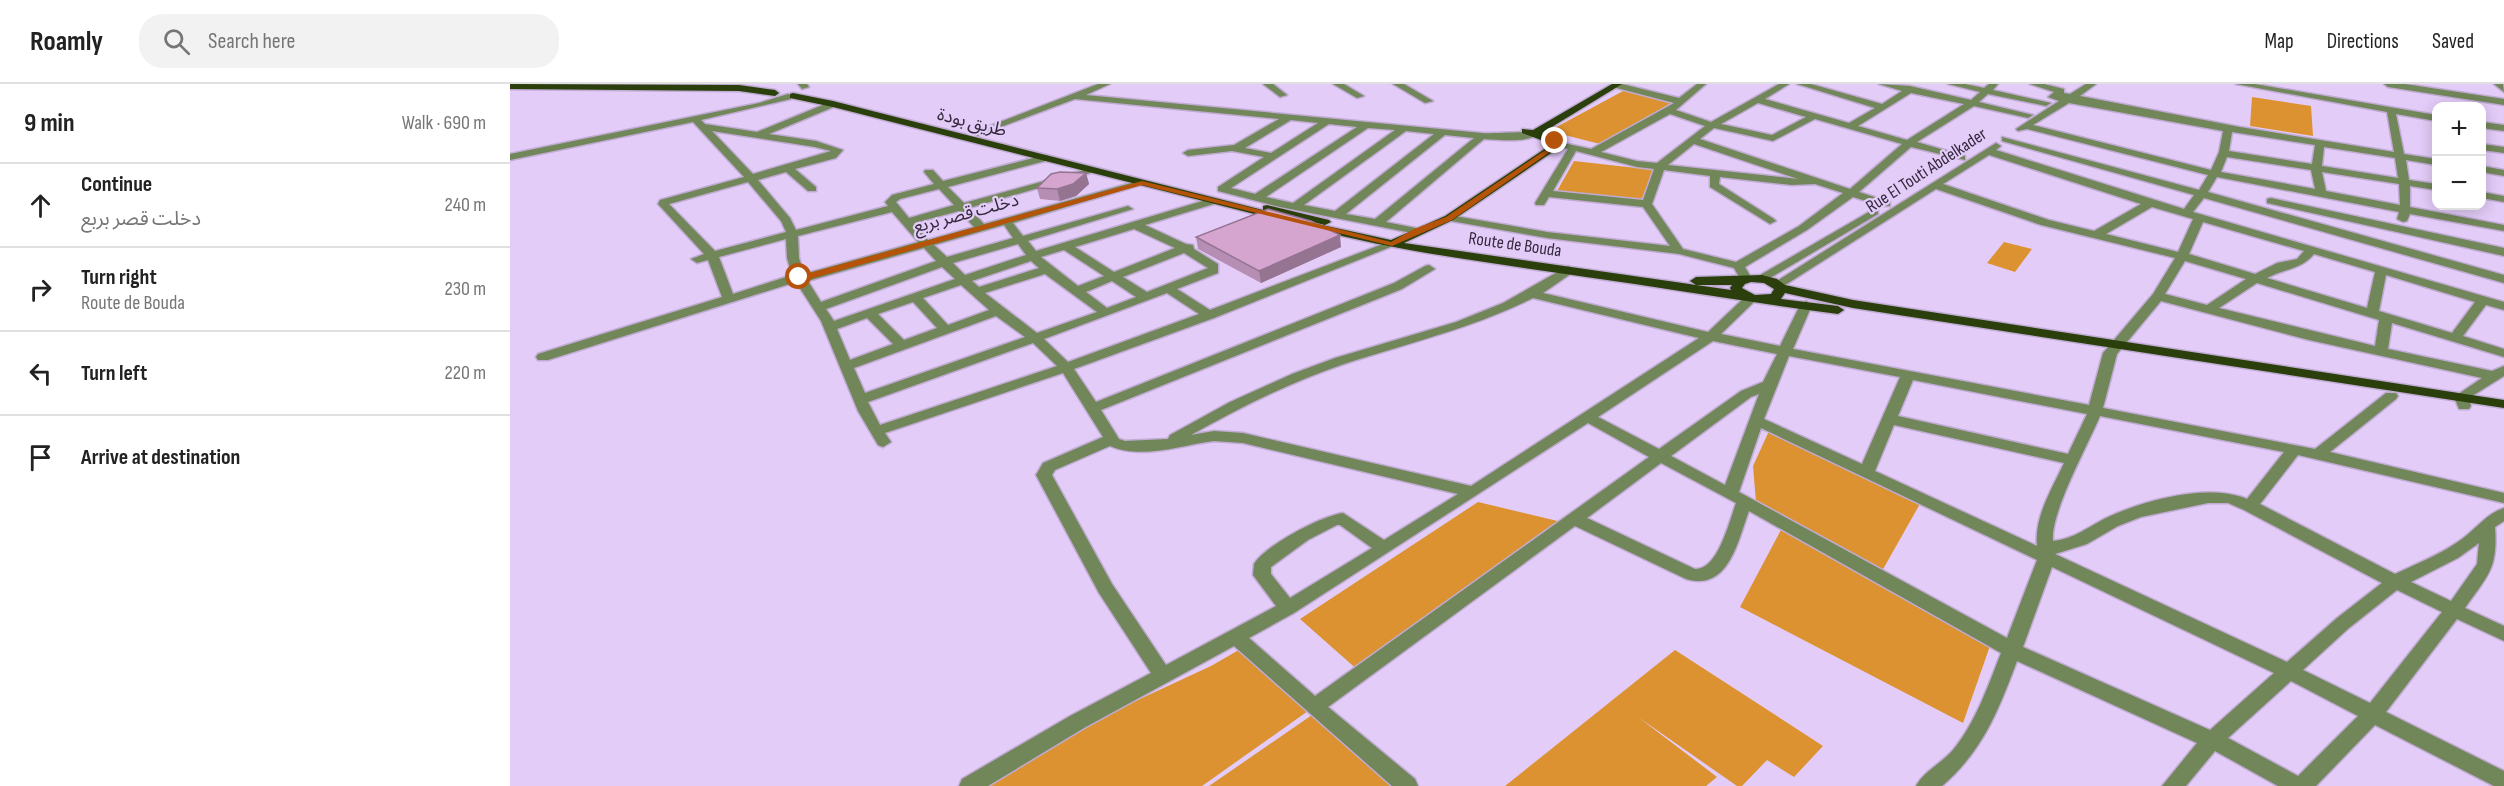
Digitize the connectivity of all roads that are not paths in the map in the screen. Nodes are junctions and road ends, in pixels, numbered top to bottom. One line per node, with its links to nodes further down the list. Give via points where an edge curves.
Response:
1 (708, 84): 2 (main road, طريق بودة)
2 (740, 84): 26 (main road, طريق بودة)
3 (1106, 84): 29 (street)
4 (1268, 84): 27 (street)
5 (1337, 84): 30 (street)
6 (1397, 84): 35 (street)
7 (1605, 84): 58 (main road)
8 (1785, 84): 34 (street)
9 (1801, 84): 40 (street)
10 (1883, 84): 24 (street)
11 (1952, 84): 23 (street)
12 (2034, 84): 31 (street)
13 (2073, 84): 31 (street, Rue El Touti Abdelkader)
14 (2092, 84): 31 (street, Rue El Touti Abdelkader)
15 (2240, 84): 33 (street)
16 (2317, 84): 33 (street)
17 (2498, 84): 25 (street)
18 (563, 85): 20 (main road); 32 (main road, via 728,88)
19 (1617, 85): 36 (street); 58 (main road)
20 (510, 86)
21 (1696, 86): 36 (street)
22 (805, 87): 26 (main road, طريق بودة); 48 (main road, طريق بودة)
23 (1992, 87): 31 (street); 37 (street)
24 (1910, 89): 37 (street); 40 (street)
25 (2504, 89)
26 (789, 94): 32 (street); 39 (main road, طريق بودة)
27 (1283, 94)
28 (2397, 94): 38 (street); 41 (street); 43 (street)
29 (1074, 96): 45 (street); 59 (street)
30 (1360, 96)
31 (2059, 97): 46 (street, Rue El Touti Abdelkader); 46 (street, Rue El Touti Abdelkader); 56 (street)
32 (773, 98): 53 (street); 53 (street)
33 (2319, 98): 41 (street)
34 (1757, 99): 44 (street); 50 (street)
35 (1428, 101)
36 (1682, 102): 42 (street)
37 (1974, 102): 46 (street); 66 (street)
38 (2504, 102)
39 (833, 104): 48 (main road, طريق بودة); 60 (street)
40 (1883, 107): 51 (street)
41 (2391, 110): 77 (street)
42 (1669, 111): 50 (street); 73 (street)
43 (2432, 115)
44 (1814, 116): 50 (street, via 1773,138); 51 (street)
45 (1289, 117): 47 (street); 69 (street)
46 (2027, 120): 62 (street, Rue El Touti Abdelkader); 64 (street); 81 (street, Rue El Touti Abdelkader)
47 (1327, 121): 49 (street); 76 (street)
48 (915, 122): 59 (main road, طريق بودة); 80 (main road, طريق بودة)
49 (1366, 124): 54 (street); 106 (street)
50 (1712, 125): 63 (street)
51 (1851, 126): 66 (street)
52 (2486, 126): 55 (street)
53 (705, 127): 60 (street); 78 (street); 92 (street)
54 (1405, 128): 57 (street); 115 (street)
55 (2504, 128)
56 (2232, 129): 67 (street); 75 (street)
57 (1443, 132): 61 (street); 121 (street)
58 (1529, 133): 61 (street); 65 (main road)
59 (974, 134): 93 (main road, طريق بودة)
60 (758, 135): 84 (street, via 838,150 832,156)
61 (1482, 136): 128 (street)
62 (2006, 139): 72 (street, Rue El Touti Abdelkader); 79 (street)
63 (1692, 140): 83 (street); 94 (street)
64 (2084, 141): 79 (street); 91 (street)
65 (1557, 143): 68 (street); 122 (main road)
66 (1908, 143): 81 (street); 102 (street)
67 (2320, 144): 77 (street); 85 (street)
68 (1574, 147): 73 (street); 112 (street, via 1542,198)
69 (1238, 148): 74 (street); 76 (street)
70 (2486, 148): 71 (street)
71 (2504, 150)
72 (1988, 151): 97 (street, Rue El Touti Abdelkader); 111 (street)
73 (1593, 152): 83 (street, via 1637,164)
74 (1188, 153)
75 (2223, 153): 85 (street); 91 (street)
76 (1273, 156): 106 (street, via 1222,189)
77 (2398, 156): 82 (street); 95 (street)
78 (510, 157)
79 (2067, 157): 103 (street)
80 (1045, 158): 87 (main road, طريق بودة); 98 (street)
81 (1961, 158): 113 (street, Rue El Touti Abdelkader)
82 (2432, 161)
83 (1661, 165): 89 (street); 112 (street)
84 (788, 168): 92 (street); 100 (street)
85 (2316, 168): 95 (street); 104 (street)
86 (2486, 170): 90 (street)
87 (1092, 171): 96 (main road, طريق بودة); 110 (street)
88 (929, 172): 98 (street)
89 (1716, 172): 94 (street, via 1792,182); 125 (street, via 1713,182 1719,190)
90 (2504, 173)
91 (2216, 174): 103 (street); 104 (street)
92 (749, 178): 134 (street, via 769,198); 146 (street, via 663,203)
93 (1155, 179): 138 (main road, Route de Bouda)
94 (1815, 181): 102 (street)
95 (2403, 182): 99 (street); 118 (street)
96 (1142, 183): 101 (street, دخلت قصر بربع); 108 (main road, Route de Bouda)
97 (1935, 185): 135 (street, via 2045,223); 164 (street, Rue El Touti Abdelkader)
98 (943, 186): 114 (street); 116 (street, via 893,199 890,202)
99 (2432, 186)
100 (812, 189)
101 (1110, 192): 110 (street, دخلت قصر بربع); 117 (street)
102 (1851, 193): 113 (street); 151 (street, via 1803,228)
103 (2200, 195): 120 (street); 141 (street)
104 (2321, 195): 118 (street)
105 (2486, 196): 107 (street)
106 (1257, 198): 115 (street)
107 (2504, 199)
108 (1213, 201): 119 (main road, Route de Bouda); 129 (street)
109 (2271, 201): 131 (street)
110 (1024, 203): 114 (street); 124 (street, دخلت قصر بربع)
111 (2150, 203): 120 (street); 135 (street)
112 (1647, 204): 144 (street)
113 (1886, 204): 159 (street, Rue El Touti Abdelkader)
114 (962, 207): 126 (street); 130 (street)
115 (1295, 207): 121 (street)
116 (894, 208): 126 (street); 134 (street)
117 (1128, 209): 129 (street); 136 (street)
118 (2406, 211): 131 (street); 132 (street)
119 (1268, 214): 127 (street); 138 (main road, Route de Bouda)
120 (2186, 214): 123 (street)
121 (1337, 215): 128 (street)
122 (1449, 218): 133 (main road); 144 (street)
123 (2199, 218): 143 (street); 148 (street)
124 (1006, 221): 130 (street, دخلت قصر بربع); 136 (street)
125 (1770, 221)
126 (906, 222): 139 (street)
127 (1250, 222)
128 (1378, 223): 133 (street)
129 (1139, 224): 140 (street); 142 (street)
130 (981, 228): 139 (street, دخلت قصر بربع)
131 (2400, 228): 141 (street); 145 (street)
132 (2504, 228)
133 (1417, 231): 138 (main road)
134 (792, 233): 146 (street); 158 (street, via 793,258)
135 (2096, 235): 148 (street)
136 (1020, 239): 147 (street); 150 (street)
137 (1203, 241): 142 (street)
138 (1397, 242): 155 (main road, Route de Bouda); 163 (main road, Route de Bouda, via 1683,280); 183 (street)
139 (925, 243): 150 (street); 158 (street, دخلت قصر بربع)
140 (1065, 246): 147 (street); 157 (street)
141 (2385, 246): 152 (street); 161 (street)
142 (1184, 248): 157 (street); 165 (street, via 1215,268)
143 (2312, 250): 152 (street); 160 (street, via 2301,262)
144 (1679, 251): 151 (street)
145 (2504, 252)
146 (712, 255): 149 (street); 173 (street)
147 (1033, 256): 153 (street); 162 (street)
148 (2182, 256): 160 (street); 169 (street)
149 (697, 259)
150 (944, 262): 162 (street); 177 (street)
151 (1738, 266): 163 (street)
152 (2364, 266): 156 (street)
153 (1047, 269): 166 (street); 167 (street)
154 (1429, 269): 205 (street, via 1398,286)
155 (1568, 270): 168 (street); 172 (main road, Route de Bouda)
156 (2381, 270): 174 (street); 182 (street)
157 (1114, 276): 166 (street); 171 (street)
158 (800, 278): 173 (street, دخلت قصر بربع); 177 (street)
159 (1761, 278): 163 (main road, Route de Bouda); 164 (main road)
160 (2256, 278): 178 (street); 182 (street)
161 (2504, 279)
162 (963, 280): 167 (street); 170 (street)
163 (1743, 280): 172 (main road, via 1736,288)
164 (1780, 286): 172 (main road, via 1776,297); 191 (main road, via 1853,304)
165 (1170, 290): 171 (street); 183 (street)
166 (1077, 291): 181 (street)
167 (977, 292): 179 (street)
168 (1532, 294): 187 (street); 212 (street, via 1479,318 1288,380 1232,405)
169 (2158, 296): 178 (street); 191 (street)
170 (915, 297): 180 (street); 186 (street)
171 (1148, 298): 181 (street)
172 (1751, 298): 175 (main road, Route de Bouda); 187 (street)
173 (729, 299): 195 (street, دخلت قصر بربع)
174 (2483, 300): 176 (street); 189 (street)
175 (1806, 305): 191 (main road, Route de Bouda); 192 (street)
176 (2504, 306)
177 (818, 307): 185 (street)
178 (2208, 310): 193 (street)
179 (998, 311): 186 (street); 188 (street)
180 (869, 313): 185 (street); 190 (street)
181 (1106, 313): 188 (street)
182 (2372, 313): 184 (street)
183 (1209, 315): 197 (street)
184 (2386, 317): 189 (street); 193 (street)
185 (830, 327): 196 (street)
186 (947, 331): 190 (street)
187 (1710, 336): 192 (street); 208 (street)
188 (1035, 338): 197 (street); 202 (street)
189 (2455, 338): 194 (street)
190 (902, 346): 196 (street)
191 (2112, 349): 201 (main road); 203 (main road); 206 (street)
192 (1786, 351): 199 (street); 200 (street)
193 (2381, 352): 198 (street)
194 (2504, 353)
195 (543, 357)
196 (848, 365): 202 (street)
197 (1066, 367): 202 (street, via 880,436); 205 (street)
198 (2499, 373): 203 (street)
199 (1908, 374): 206 (street); 209 (street)
200 (1769, 385): 210 (street); 215 (street, via 1746,394)
201 (2391, 396): 203 (main road); 214 (street)
202 (860, 400)
203 (2463, 401): 204 (main road); 207 (main road)
204 (2504, 404)
205 (1093, 408): 211 (street)
206 (2095, 411): 213 (street); 216 (street)
207 (2504, 412)
208 (1587, 417): 215 (street); 218 (street)
209 (1889, 419): 216 (street); 217 (street)
210 (1758, 421): 217 (street); 219 (street)
211 (1112, 439): 212 (street, via 1125,447); 234 (street, via 1049,467 1044,475 1105,588)
212 (1167, 442): 218 (street, via 1214,436 1243,438)
213 (2294, 449): 214 (street); 221 (street)
214 (2318, 454): 220 (street)
215 (1659, 458): 219 (street); 223 (street)
216 (2073, 460): 226 (street, via 2044,532)
217 (1867, 472): 226 (street)
218 (1473, 492): 225 (street)
219 (1737, 498): 223 (street, via 1721,563 1711,574 1699,576); 232 (street)
220 (2504, 498)
221 (2250, 506): 226 (street, via 2220,497 2150,509 2110,523 2072,545); 227 (street)
222 (2504, 514): 224 (street)
223 (1575, 519): 235 (street)
224 (2486, 525): 227 (street, via 2452,554); 229 (street, via 2485,565)
225 (1384, 548): 228 (street); 228 (street, via 1339,519 1329,521 1276,554 1263,564 1262,575)
226 (2046, 552): 232 (street); 233 (street)
227 (2395, 582): 229 (street); 233 (street)
228 (1288, 608): 231 (street)
229 (2454, 610): 230 (street); 236 (street)
230 (2504, 634)
231 (1236, 637): 234 (street); 235 (street)
232 (2012, 650): 237 (street); 241 (street, via 1973,737 1960,757)
233 (2288, 671): 236 (street); 237 (street)
234 (1162, 675): 239 (street)
235 (1314, 707): 240 (street)
236 (2373, 714): 238 (street); 244 (street)
237 (2212, 740): 242 (street); 243 (street)
238 (2504, 781)
239 (970, 786)
240 (1407, 786)
241 (1927, 786)
242 (2173, 786)
243 (2297, 786)
244 (2302, 786)

